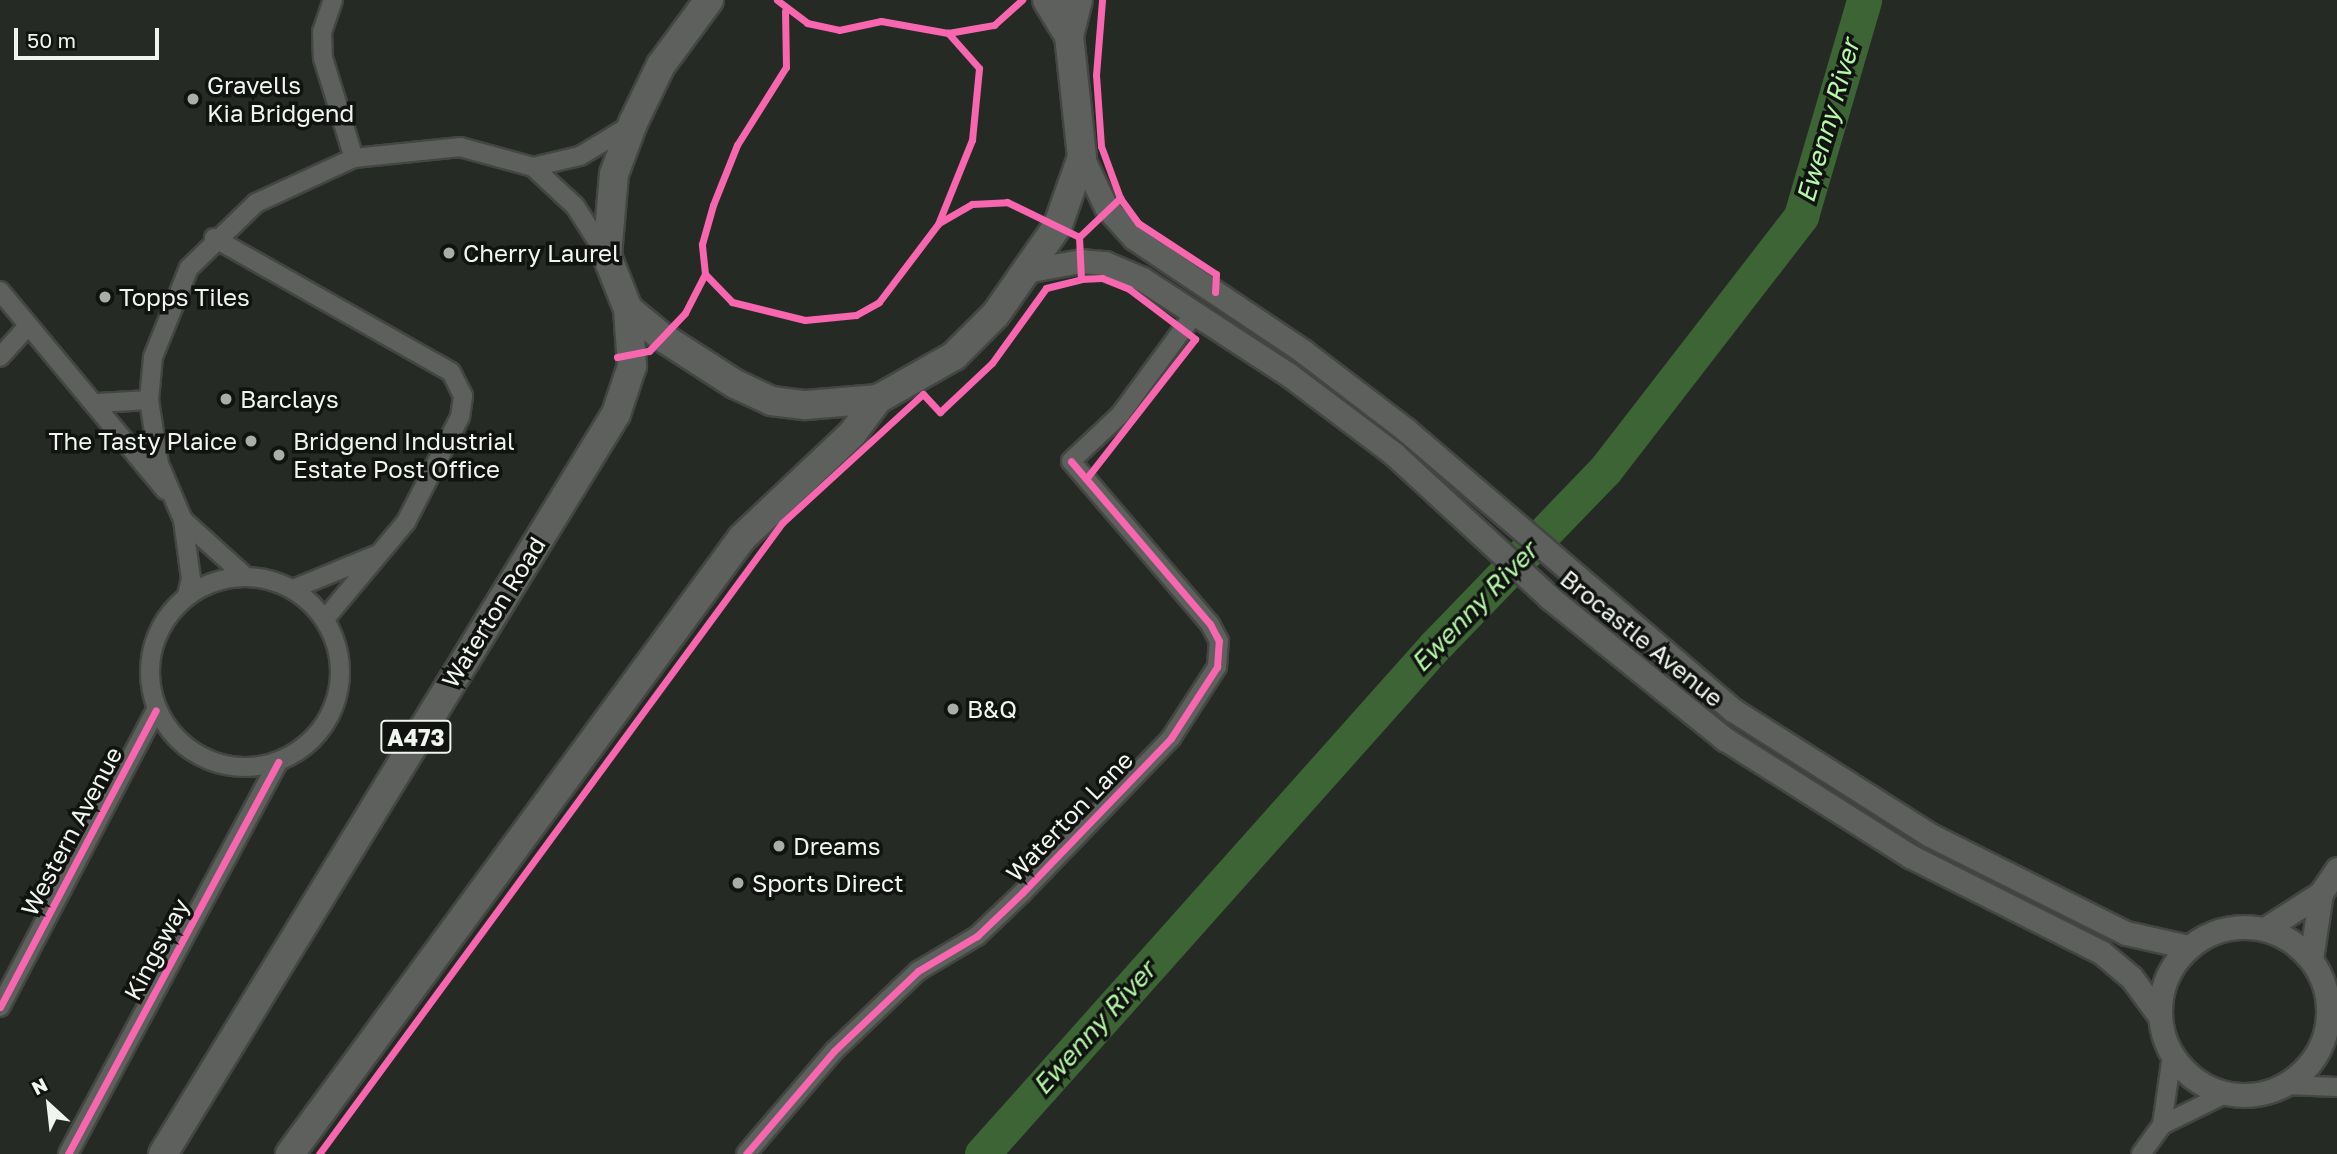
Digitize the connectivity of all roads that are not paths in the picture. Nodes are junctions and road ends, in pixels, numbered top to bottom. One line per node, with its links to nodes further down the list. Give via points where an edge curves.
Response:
1 (332, 0): 8 (street, via 322,32 323,58)
2 (709, 0): 6 (main road, via 662,65)
3 (1047, 0): 5 (main road)
4 (1078, 0): 5 (main road)
5 (1069, 36): 7 (main road)
6 (633, 123): 9 (street, via 602,146); 11 (main road, via 614,174)
7 (1082, 157): 12 (main road, via 1064,214); 33 (street, Brocastle Avenue, via 1106,207 1134,238 1304,352 1682,670 1810,764 2052,898 2126,933)
8 (354, 158): 9 (street, via 460,147); 10 (street, via 256,203)
9 (533, 167): 11 (street, via 575,206)
10 (214, 238): 19 (street, via 169,304 153,357); 23 (street, via 321,303 451,372 463,396 454,428 406,522)
11 (607, 256): 14 (main road)
12 (1031, 270): 15 (street, Brocastle Avenue, via 1081,261 1105,263); 18 (main road, via 954,356)
13 (0, 291): 16 (street)
14 (628, 309): 18 (main road, via 694,361 771,401); 44 (main road, Waterton Road / A473, via 632,366 615,414)
15 (1195, 313): 36 (street, Brocastle Avenue, via 1394,454 1550,597 1725,739 1832,811 2101,952 2132,977); 46 (street, Waterton Lane, via 1120,415 1071,461 1210,624 1219,641 1217,667 1171,738 1022,893 977,936 908,980 834,1051)
16 (29, 326): 17 (street); 20 (street)
17 (0, 357)
18 (878, 399): 45 (main road, via 852,434 742,538)
19 (149, 400): 20 (street); 21 (street)
20 (97, 403): 21 (street)
21 (170, 494): 22 (street)
22 (183, 520): 24 (street); 26 (street, via 191,579)
23 (383, 552): 25 (street); 27 (street)
24 (245, 576): 25 (street); 26 (street)
25 (293, 589): 27 (street)
26 (187, 595): 28 (street, via 155,638 149,664)
27 (325, 619): 29 (street, via 341,675 335,705 321,730)
28 (156, 710): 29 (street, via 179,740 205,759 246,768); 35 (street, Western Avenue)
29 (278, 762): 43 (street, Kingsway)
30 (2337, 869): 31 (street)
31 (2321, 893): 32 (street); 34 (street)
32 (2265, 929): 33 (street, via 2224,928); 34 (street)
33 (2188, 947): 36 (street, via 2166,978)
34 (2311, 959): 37 (street)
35 (0, 1007)
36 (2159, 1015): 38 (street)
37 (2333, 1018): 39 (street, via 2317,1054)
38 (2172, 1056): 41 (street, via 2204,1086); 42 (street)
39 (2286, 1085): 40 (street); 41 (street, via 2256,1094)
40 (2337, 1087)
41 (2225, 1094): 42 (street)
42 (2162, 1125): 47 (street)
43 (68, 1154)
44 (163, 1154)
45 (290, 1154)
46 (746, 1154)
47 (2141, 1154)

